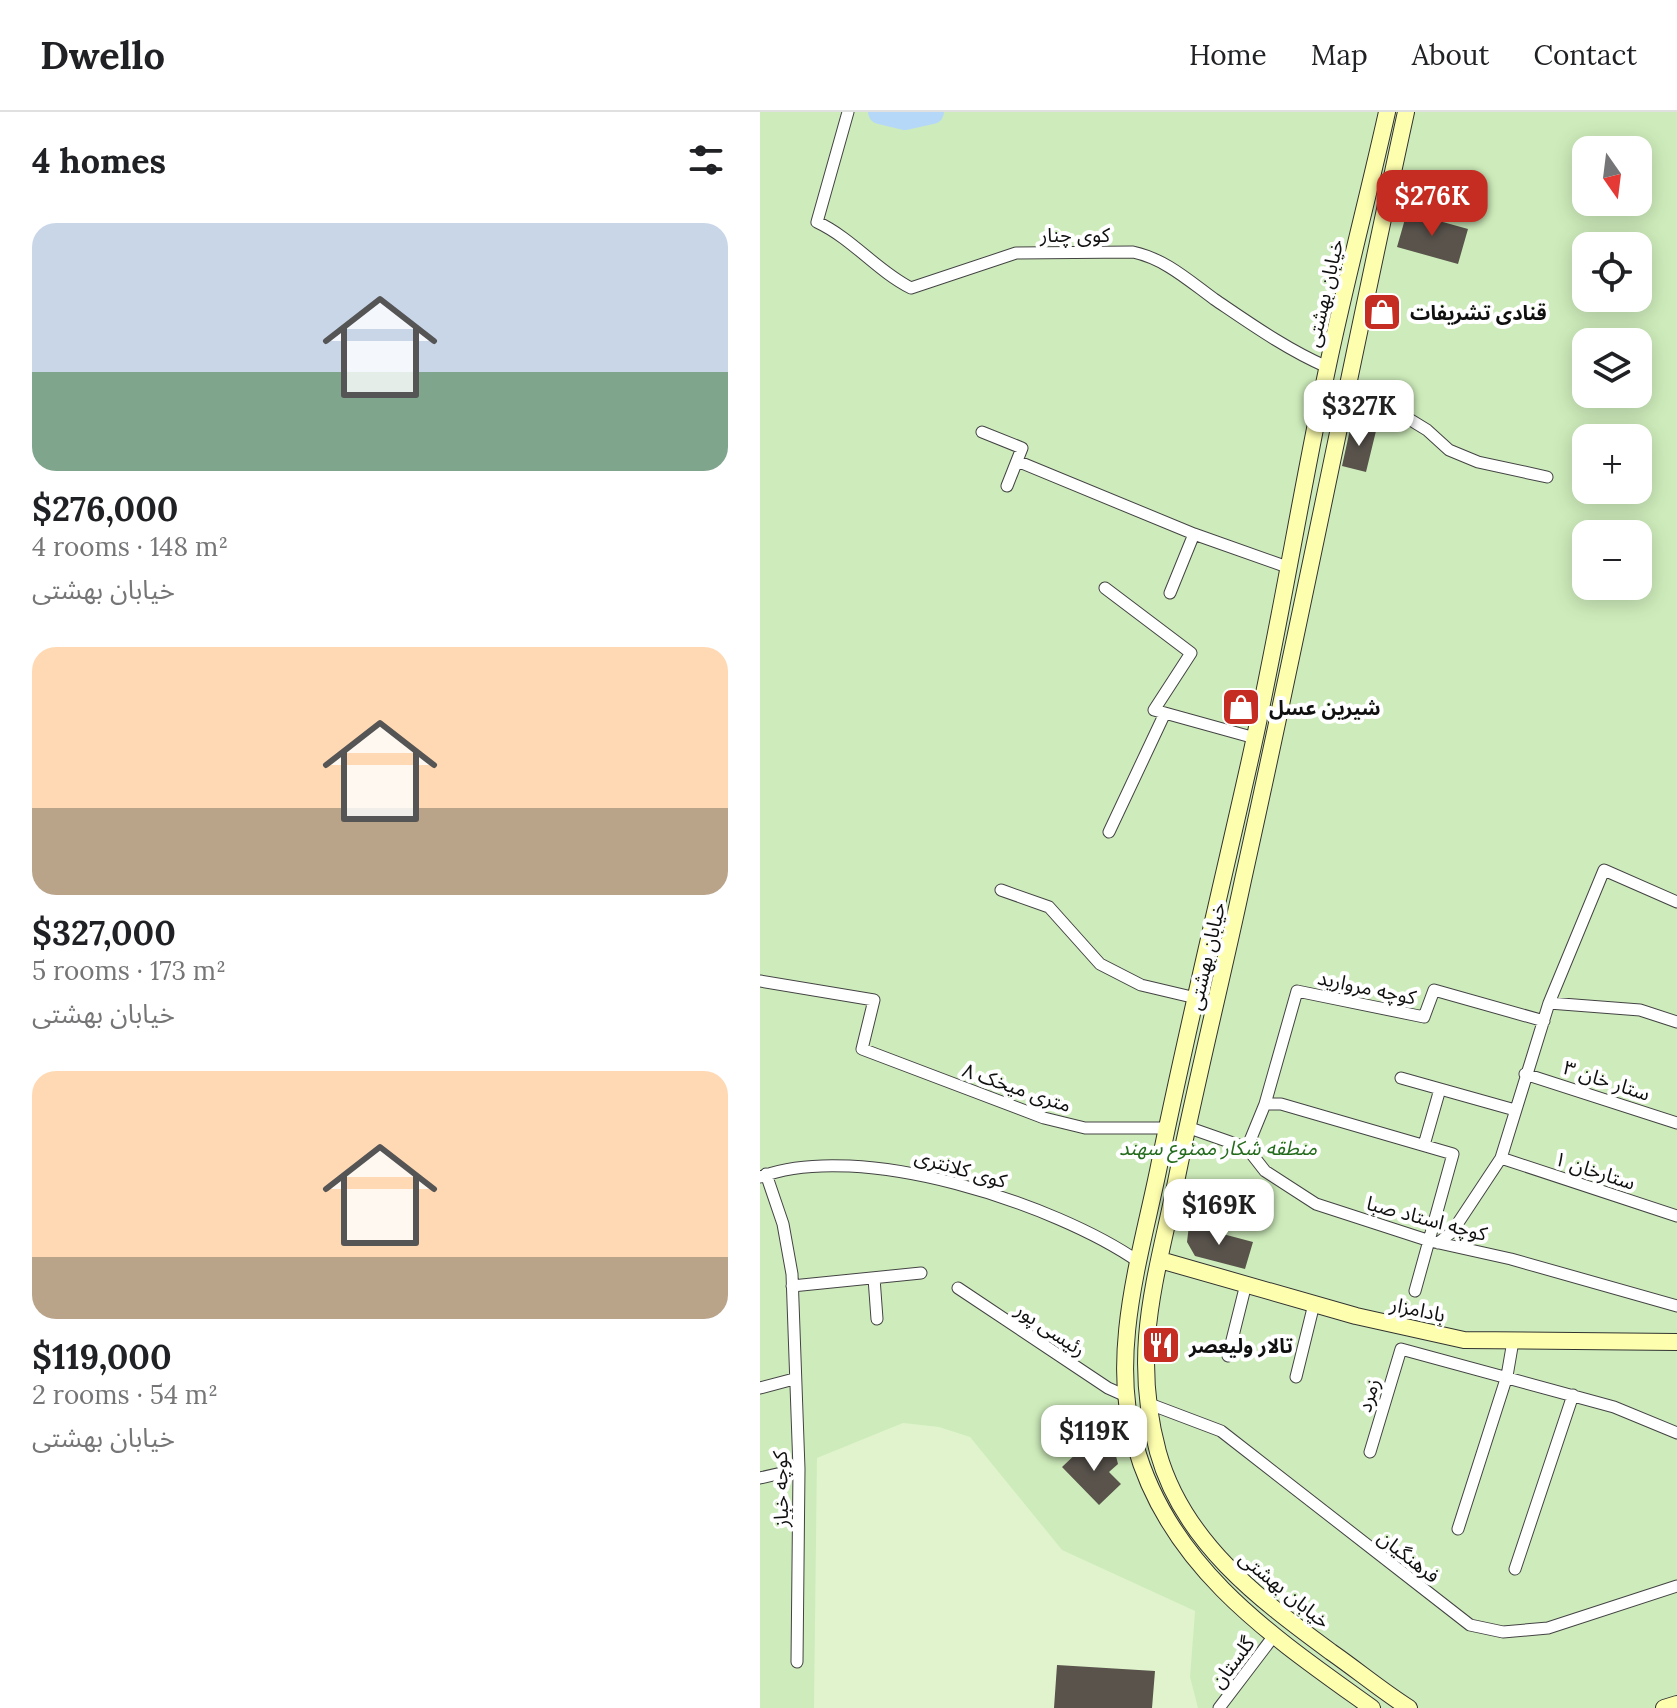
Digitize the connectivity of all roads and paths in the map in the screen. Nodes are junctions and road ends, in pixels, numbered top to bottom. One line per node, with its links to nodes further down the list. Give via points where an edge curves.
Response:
1 (848, 112): 4 (street, کوی چنار, via 817,222 865,252 895,280 911,288 1016,253 1133,252 1152,256 1292,352)
2 (1387, 112): 4 (main road, خیابان بهشتی)
3 (1406, 112): 5 (main road, خیابان بهشتی)
4 (1327, 367): 11 (main road, خیابان بهشتی)
5 (1347, 381): 8 (street, via 1427,430 1449,450); 30 (main road, خیابان بهشتی, via 1274,742)
6 (982, 432): 7 (street, via 1022,448)
7 (1017, 461): 9 (street); 10 (street)
8 (1547, 477)
9 (1007, 486)
10 (1194, 534): 11 (street); 13 (street)
11 (1290, 568): 15 (main road, خیابان بهشتی)
12 (1105, 588): 14 (street, via 1191,653 1154,710)
13 (1170, 593)
14 (1165, 713): 15 (street); 16 (street)
15 (1255, 738): 20 (main road, خیابان بهشتی)
16 (1109, 832)
17 (1001, 890): 20 (street, via 1049,907 1100,964 1141,985)
18 (1677, 902): 21 (street, via 1604,870)
19 (760, 981): 31 (street, ۸ متری میخک, via 874,1000 862,1049 1044,1118 1085,1128)
20 (1196, 998): 31 (main road, خیابان بهشتی)
21 (1549, 1003): 22 (street); 23 (street, via 1640,1010)
22 (1544, 1021): 24 (street); 27 (street, کوچه مروارید, via 1434,990 1424,1017 1297,991)
23 (1677, 1022)
24 (1525, 1074): 28 (street); 29 (street, ستار خان ۳)
25 (1401, 1078): 26 (street)
26 (1440, 1089): 28 (street); 32 (street)
27 (1265, 1104): 32 (street); 33 (street)
28 (1515, 1110): 34 (street)
29 (1677, 1123)
30 (1187, 1127): 33 (street, کوچه استاد صبا); 39 (main road, خیابان بهشتی)
31 (1167, 1128): 38 (main road, خیابان بهشتی)
32 (1424, 1145): 37 (street, via 1453,1154)
33 (1247, 1148): 37 (street, کوچه استاد صبا, via 1265,1171 1316,1204)
34 (1501, 1158): 36 (street, ستارخان ۱); 37 (street, via 1452,1232)
35 (763, 1176): 40 (street, کوی کلانتری, via 813,1169 897,1169 1038,1210 1116,1246); 44 (street, کوچه خباز, via 783,1224)
36 (1677, 1216)
37 (1434, 1242): 46 (street); 48 (street, کوچه استاد صبا)
38 (1143, 1244): 39 (main road, via 1153,1236 1160,1241); 40 (main road, خیابان بهشتی)
39 (1160, 1260): 40 (main road, via 1147,1279); 43 (main road, بادامزار); 59 (main road, خیابان بهشتی, via 1143,1360)
40 (1139, 1264): 58 (main road, خیابان بهشتی, via 1126,1343)
41 (921, 1273): 42 (street)
42 (874, 1278): 44 (street); 49 (street)
43 (1246, 1284): 47 (main road, بادامزار); 52 (street)
44 (792, 1286): 55 (street, کوچه خباز)
45 (958, 1288): 58 (street, رئیسی پور)
46 (1415, 1291)
47 (1314, 1304): 50 (main road, بادامزار, via 1464,1340); 54 (street)
48 (1677, 1306)
49 (877, 1319)
50 (1513, 1341): 51 (main road, بادامزار); 53 (street)
51 (1677, 1342)
52 (1228, 1356)
53 (1507, 1376): 57 (street); 61 (street, زمرد, via 1401,1349); 64 (street)
54 (1296, 1377)
55 (794, 1379): 56 (street); 62 (street, کوچه خباز)
56 (760, 1388)
57 (1573, 1395): 60 (street); 65 (street)
58 (1126, 1396): 67 (main road, خیابان بهشتی, via 1133,1440 1165,1520 1226,1595)
59 (1147, 1403): 66 (street, فرهنگیان, via 1221,1431 1470,1625 1503,1632 1548,1628); 72 (main road, خیابان بهشتی, via 1174,1493 1228,1569)
60 (1677, 1433)
61 (1370, 1452)
62 (799, 1469): 63 (street); 68 (street, کوچه خباز)
63 (760, 1478)
64 (1458, 1529)
65 (1515, 1569)
66 (1677, 1586)
67 (1273, 1637): 70 (street, گلستان); 71 (main road, خیابان بهشتی)
68 (797, 1662)
69 (1677, 1704): 73 (main road)
70 (1219, 1708)
71 (1372, 1708)
72 (1409, 1708)
73 (1664, 1708)

